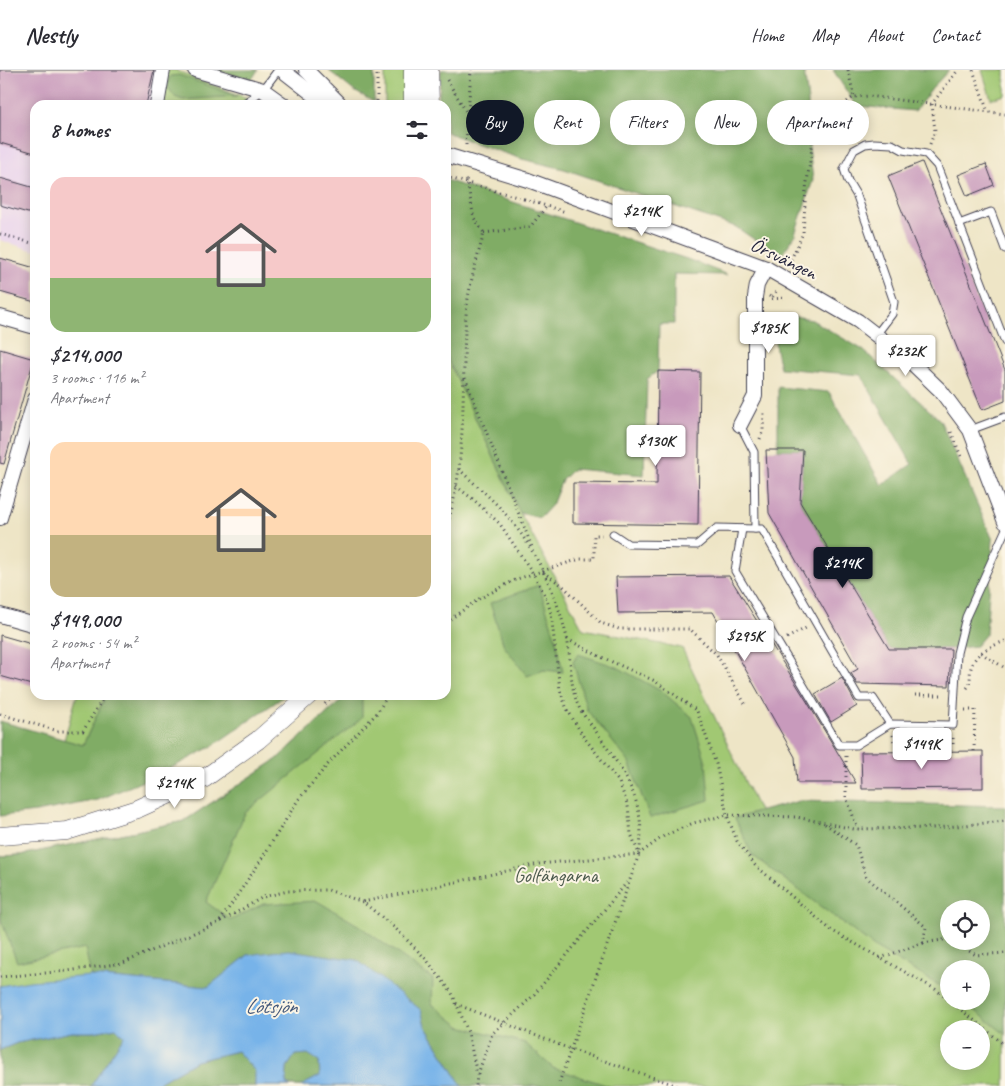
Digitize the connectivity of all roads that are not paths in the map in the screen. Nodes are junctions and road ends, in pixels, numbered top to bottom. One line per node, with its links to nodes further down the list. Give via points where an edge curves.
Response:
1 (163, 70): 8 (street)
2 (195, 70): 7 (street)
3 (280, 70): 7 (lane); 11 (street)
4 (306, 70): 12 (street)
5 (413, 70): 13 (street)
6 (429, 70): 14 (street)
7 (263, 90): 9 (lane); 10 (street)
8 (158, 100)
9 (249, 100)
10 (277, 100)
11 (324, 100)
12 (337, 100)
13 (413, 100)
14 (430, 100)
15 (451, 157): 18 (street, Örsvängen, bridge, via 528,180)
16 (959, 224): 17 (lane, via 991,212); 21 (lane, via 937,166 926,154 903,150 892,144 865,144 854,150 844,169 857,196 894,302 892,314); 22 (lane)
17 (1005, 249)
18 (766, 268): 21 (street, Örsvängen, via 858,321); 25 (street, via 755,297 756,396)
19 (0, 317): 20 (street)
20 (30, 326)
21 (876, 335): 26 (street, Örsvängen, via 941,391)
22 (1005, 342)
23 (30, 416): 27 (street)
24 (1005, 417): 26 (lane)
25 (740, 425): 30 (lane, via 754,452)
26 (970, 430): 28 (street, Örsvängen)
27 (0, 518)
28 (1005, 522)
29 (742, 528): 30 (lane); 32 (lane, via 717,528 697,545 628,544); 36 (lane, via 735,571 838,745 856,745)
30 (756, 529): 36 (lane, via 762,529 860,698 873,698)
31 (1005, 531): 36 (lane, via 966,617 956,653 953,725)
32 (612, 534)
33 (0, 615): 34 (street)
34 (30, 624)
35 (303, 700): 37 (street, via 258,740 205,778 137,809 67,831)
36 (890, 724)
37 (0, 836)

